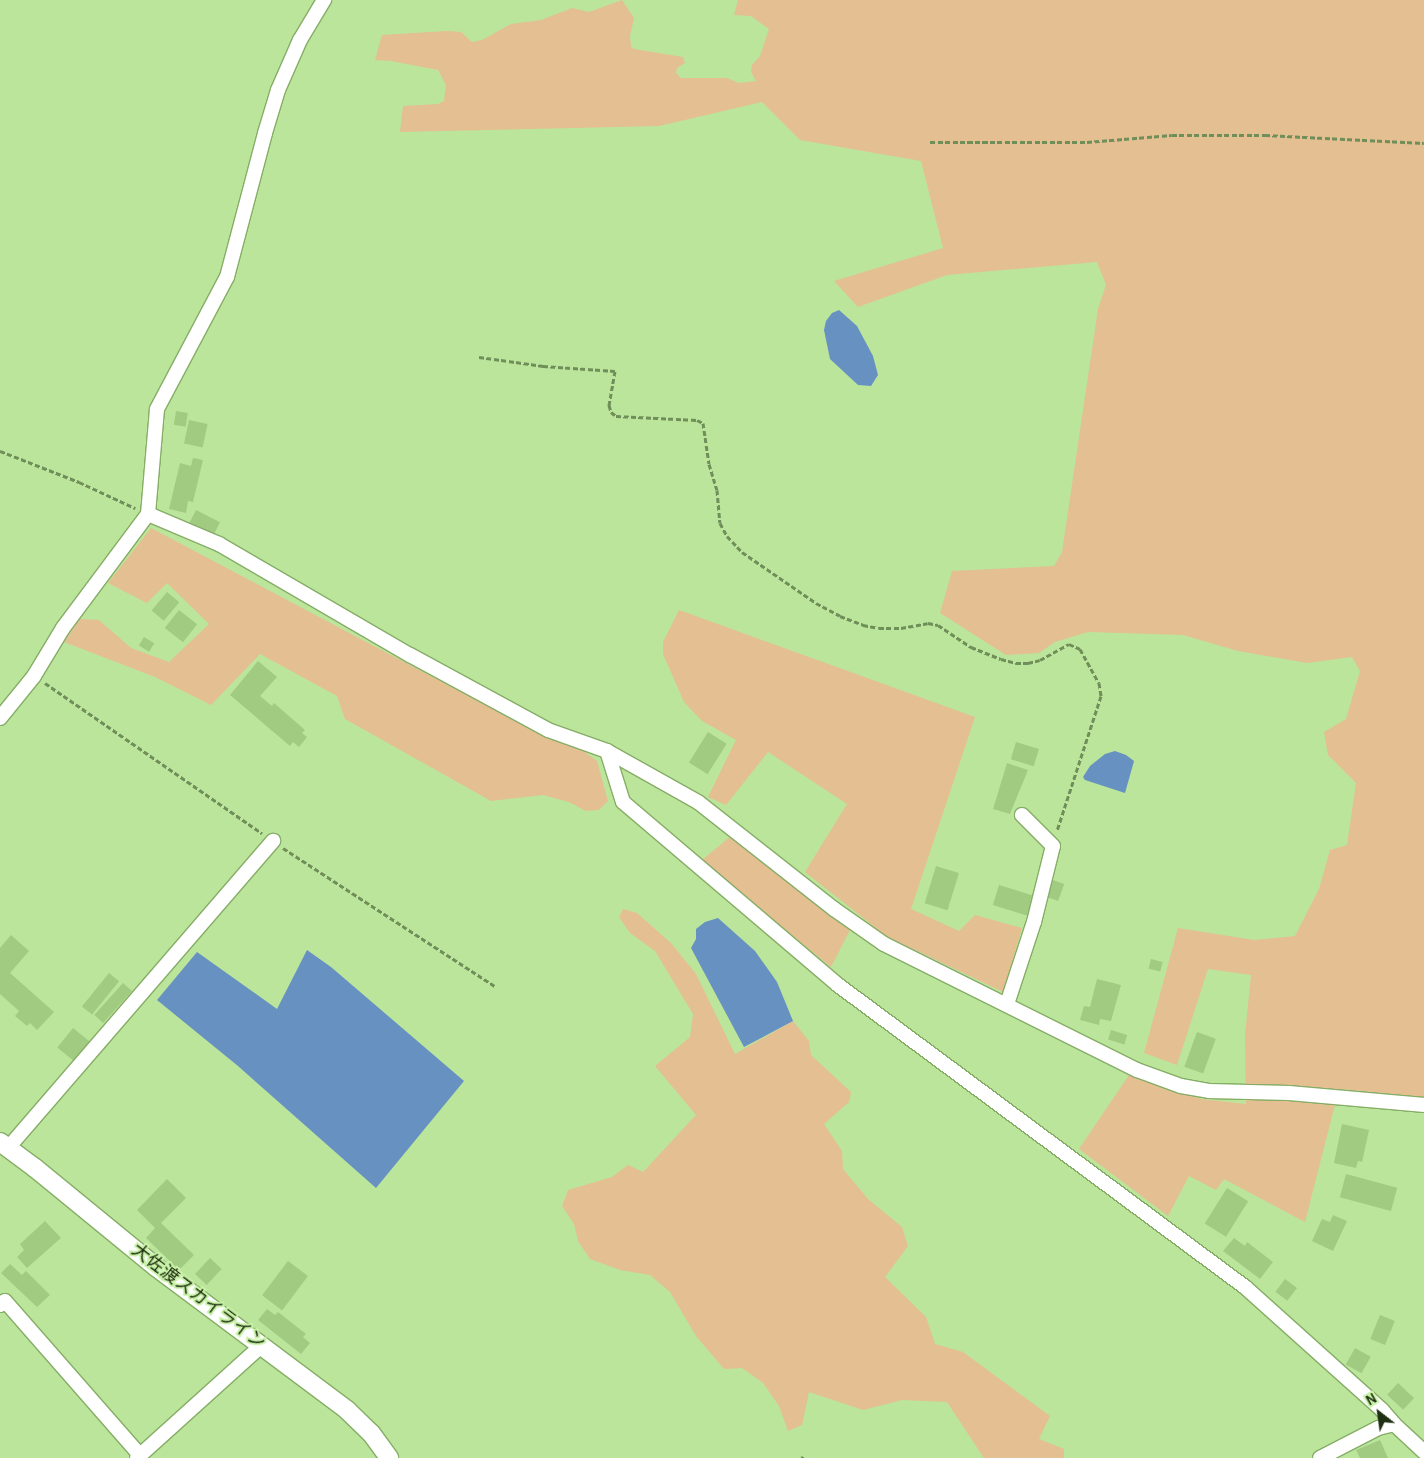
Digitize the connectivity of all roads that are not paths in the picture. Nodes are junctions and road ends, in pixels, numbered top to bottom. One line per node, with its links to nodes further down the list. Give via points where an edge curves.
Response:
1 (324, 0): 2 (street, via 300,40 278,90 227,277 157,409)
2 (148, 514): 3 (street, via 68,621 34,676); 4 (street, via 219,544 410,655 548,730)
3 (0, 718)
4 (607, 751): 7 (street, via 698,802 884,944); 12 (street, via 623,802 838,985 1245,1286)
5 (1022, 815): 7 (street, via 1053,846 1034,922)
6 (273, 841): 9 (street)
7 (1007, 1004): 8 (street, via 1137,1070 1181,1086 1210,1092 1289,1093)
8 (1424, 1105)
9 (4, 1145): 11 (street, 大佐渡スカイライン, via 156,1267)
10 (0, 1305): 14 (street, via 5,1301)
11 (262, 1345): 14 (street); 15 (street, 大佐渡スカイライン, via 347,1410 371,1433)
12 (1394, 1424): 13 (street); 16 (street, via 1378,1428)
13 (1424, 1452)
14 (138, 1457)
15 (389, 1458)
16 (1320, 1458)

